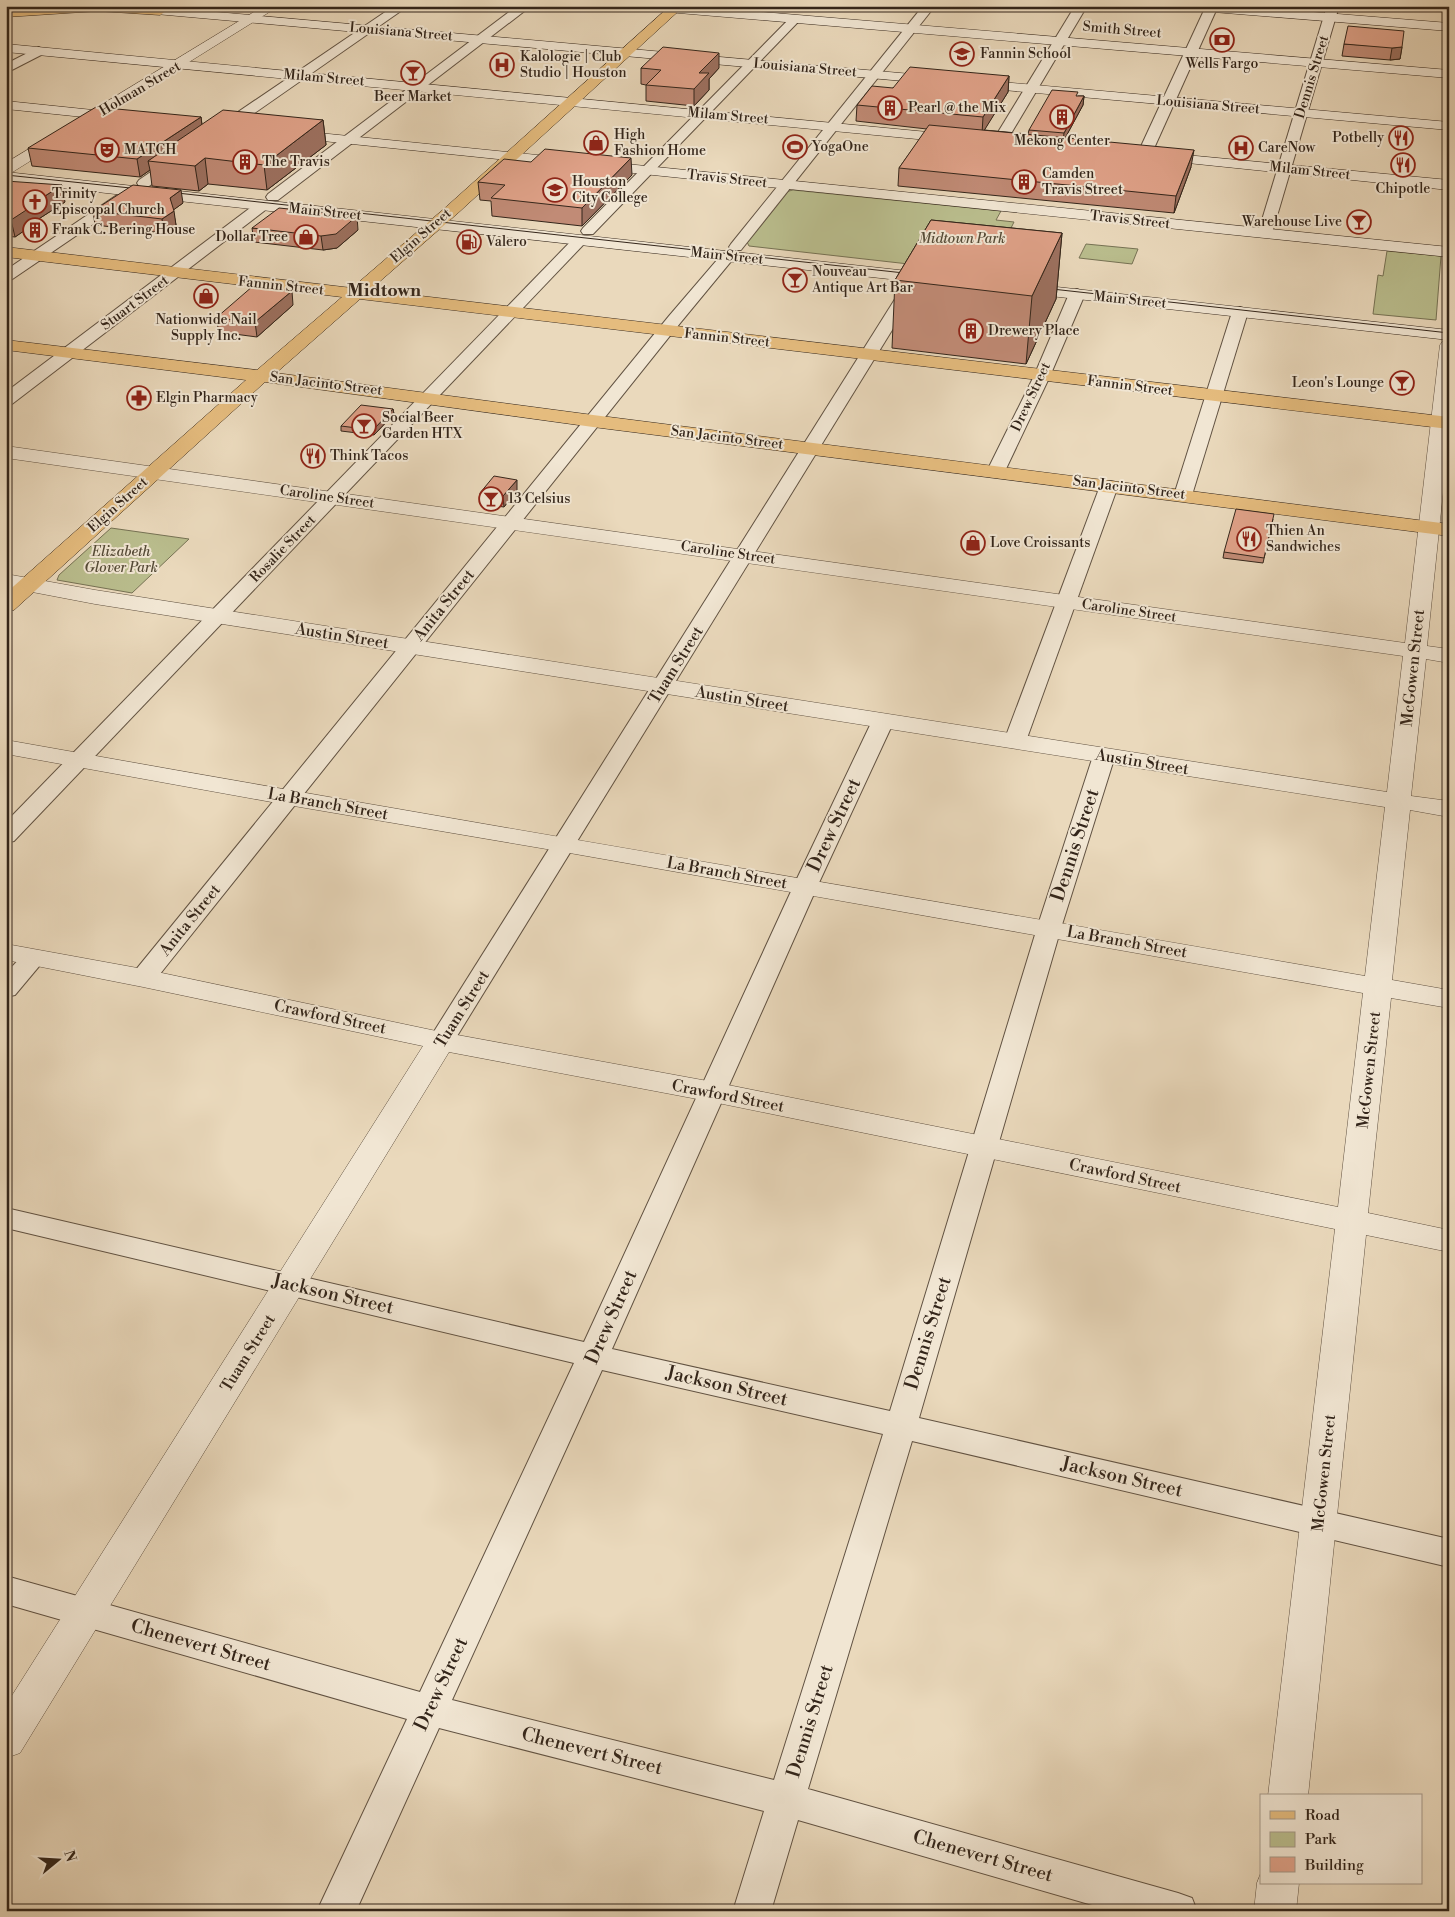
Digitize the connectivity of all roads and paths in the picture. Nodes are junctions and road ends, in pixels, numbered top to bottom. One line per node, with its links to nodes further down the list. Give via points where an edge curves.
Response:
1 (119, 6): 10 (main road)
2 (273, 6): 14 (main road, Holman Street)
3 (402, 6): 18 (street)
4 (525, 6): 19 (street, Stuart Street)
5 (643, 6): 11 (main road, Smith Street)
6 (930, 6): 17 (street, Anita Street)
7 (1081, 6): 20 (street)
8 (1188, 6): 9 (main road)
9 (1211, 7): 12 (main road); 24 (street)
10 (92, 8): 13 (main road); 14 (main road, Louisiana Street, via 132,8)
11 (677, 8): 15 (main road, Smith Street); 23 (main road, Elgin Street)
12 (1332, 12): 16 (main road); 25 (street, Dennis Street)
13 (6, 13)
14 (254, 19): 18 (main road, Louisiana Street); 27 (main road, Holman Street)
15 (796, 19): 17 (main road, Smith Street); 26 (street, Rosalie Street)
16 (1449, 27)
17 (912, 28): 20 (main road, Smith Street); 29 (street, Anita Street)
18 (369, 29): 19 (main road, Louisiana Street); 31 (street)
19 (481, 40): 23 (main road, Louisiana Street); 32 (street, Stuart Street)
20 (1062, 41): 24 (main road, Smith Street); 33 (street)
21 (6, 48): 22 (main road, Milam Street)
22 (39, 51): 27 (main road, Milam Street); 28 (street)
23 (627, 52): 26 (main road, Louisiana Street); 34 (main road, Elgin Street)
24 (1190, 52): 25 (main road, Smith Street); 35 (street)
25 (1316, 62): 30 (main road, Smith Street); 37 (street, Dennis Street)
26 (752, 64): 29 (main road, Louisiana Street); 39 (street, Rosalie Street)
27 (180, 65): 31 (main road, Milam Street); 38 (main road, Holman Street)
28 (6, 69)
29 (875, 74): 33 (main road, Louisiana Street); 42 (street, Anita Street)
30 (1449, 74)
31 (301, 75): 32 (main road, Milam Street); 44 (street)
32 (419, 87): 34 (main road, Milam Street); 47 (street, Stuart Street)
33 (1031, 88): 35 (main road, Louisiana Street); 49 (street)
34 (572, 101): 39 (main road, Milam Street); 54 (main road, Elgin Street)
35 (1169, 101): 37 (main road, Louisiana Street); 53 (street)
36 (6, 105): 38 (main road)
37 (1301, 113): 43 (main road, Louisiana Street); 55 (street, Dennis Street)
38 (98, 114): 40 (main road); 56 (main road, Holman Street)
39 (702, 114): 42 (main road, Milam Street); 57 (street, Rosalie Street)
40 (140, 119)
41 (206, 126): 44 (main road)
42 (833, 126): 49 (main road, Milam Street); 58 (street, Anita Street)
43 (1449, 126)
44 (224, 128): 45 (main road); 48 (street)
45 (244, 130)
46 (279, 134): 47 (main road, Travis Street)
47 (348, 140): 54 (main road, Travis Street); 61 (street, Stuart Street)
48 (204, 142)
49 (999, 142): 50 (main road, Milam Street)
50 (1017, 144)
51 (190, 152): 60 (street)
52 (1126, 153): 53 (main road, Milam Street)
53 (1144, 155): 55 (main road, Milam Street)
54 (511, 156): 57 (main road, Travis Street); 62 (main road, Elgin Street)
55 (1284, 168): 59 (main road, Milam Street); 63 (street, Dennis Street)
56 (7, 171): 60 (main road, Main Street)
57 (647, 171): 58 (main road, Travis Street); 64 (street, Rosalie Street)
58 (786, 185): 63 (main road, Travis Street); 66 (street, Anita Street)
59 (1449, 185)
60 (138, 187): 61 (main road, Main Street); 68 (street)
61 (268, 201): 62 (main road, Main Street); 69 (street, Stuart Street)
62 (440, 220): 64 (main road, Main Street); 72 (main road, Elgin Street)
63 (1265, 233): 67 (main road, Travis Street)
64 (584, 236): 66 (main road, Main Street); 74 (street, Rosalie Street)
65 (6, 252): 68 (main road, Fannin Street)
66 (732, 252): 71 (main road, Main Street); 71 (main road, Main Street, via 949,275); 77 (street, Anita Street)
67 (1449, 252)
68 (37, 256): 69 (main road, Fannin Street); 70 (street)
69 (174, 274): 72 (main road, Fannin Street); 81 (street, Stuart Street)
70 (6, 277)
71 (917, 277): 82 (street, Tuam Street)
72 (355, 294): 74 (main road, Fannin Street); 83 (main road, Elgin Street)
73 (1077, 294): 75 (main road, Main Street); 76 (main road, Main Street, via 1007,282); 84 (street, Drew Street)
74 (509, 312): 77 (main road, Fannin Street); 86 (street, Rosalie Street)
75 (1240, 312): 78 (main road, Main Street); 85 (street)
76 (1449, 325)
77 (665, 331): 82 (main road, Fannin Street); 88 (street, Anita Street)
78 (1449, 335)
79 (6, 345): 81 (main road, San Jacinto Street)
80 (1449, 345): 89 (main road, McGowen Street)
81 (69, 353): 83 (main road, San Jacinto Street); 87 (street, Stuart Street)
82 (869, 354): 84 (main road, Fannin Street); 90 (street, Tuam Street)
83 (261, 376): 86 (main road, San Jacinto Street); 93 (main road, Elgin Street)
84 (1042, 376): 85 (main road, Fannin Street); 92 (street, Drew Street)
85 (1213, 396): 89 (main road, Fannin Street); 95 (street)
86 (429, 398): 88 (main road, San Jacinto Street); 96 (street, Rosalie Street)
87 (6, 400)
88 (593, 421): 90 (main road, San Jacinto Street); 97 (street, Anita Street)
89 (1445, 422): 98 (main road, McGowen Street)
90 (810, 448): 92 (main road, San Jacinto Street); 99 (street, Tuam Street)
91 (6, 452): 93 (main road, Caroline Street)
92 (996, 471): 94 (main road, San Jacinto Street)
93 (154, 472): 96 (main road, Caroline Street); 101 (main road, Elgin Street)
94 (1109, 486): 95 (main road, San Jacinto Street); 102 (street)
95 (1184, 495): 98 (main road, San Jacinto Street)
96 (333, 498): 97 (main road, Caroline Street); 104 (street, Rosalie Street)
97 (510, 523): 99 (main road, Caroline Street); 105 (street, Anita Street)
98 (1439, 528): 106 (main road, McGowen Street)
99 (744, 555): 102 (main road, Caroline Street); 108 (street, Tuam Street)
100 (6, 580): 101 (main road, Austin Street)
101 (31, 584): 103 (main road, Elgin Street); 104 (main road, Austin Street)
102 (1066, 602): 106 (main road, Caroline Street); 110 (street)
103 (6, 605)
104 (217, 616): 105 (main road, Austin Street); 113 (street, Rosalie Street)
105 (411, 646): 108 (main road, Austin Street); 114 (street, Anita Street)
106 (1415, 651): 107 (main road, Caroline Street); 115 (main road, McGowen Street)
107 (1449, 656)
108 (662, 686): 109 (main road, Austin Street); 118 (street, Tuam Street)
109 (883, 721): 110 (main road, Austin Street); 119 (street, Drew Street)
110 (1015, 741): 112 (main road, Austin Street)
111 (6, 747): 113 (main road, La Branch Street)
112 (1104, 756): 115 (main road, Austin Street); 120 (street, Dennis Street)
113 (80, 760): 114 (main road, La Branch Street); 117 (street, Rosalie Street)
114 (288, 798): 118 (main road, La Branch Street); 122 (street, Anita Street)
115 (1398, 802): 116 (main road, Austin Street); 123 (main road, McGowen Street)
116 (1449, 809)
117 (6, 836)
118 (564, 844): 119 (main road, La Branch Street); 126 (street, Tuam Street)
119 (805, 887): 120 (main road, La Branch Street); 127 (street, Drew Street)
120 (1049, 928): 123 (main road, La Branch Street); 128 (street, Dennis Street)
121 (20, 955): 122 (main road, Crawford Street); 124 (street)
122 (143, 978): 126 (main road, Crawford Street)
123 (1378, 986): 125 (main road, La Branch Street); 130 (main road, McGowen Street)
124 (6, 990)
125 (1449, 999)
126 (442, 1041): 127 (main road, Crawford Street); 132 (main road, Tuam Street)
127 (712, 1092): 128 (main road, Crawford Street); 133 (street, Drew Street)
128 (984, 1148): 130 (main road, Crawford Street); 134 (street, Dennis Street)
129 (6, 1218): 132 (street, Jackson Street)
130 (1352, 1223): 131 (main road, Crawford Street); 135 (main road, McGowen Street)
131 (1449, 1241)
132 (290, 1284): 133 (street, Jackson Street); 138 (main road, Tuam Street)
133 (593, 1356): 134 (street, Jackson Street); 139 (street, Drew Street)
134 (901, 1426): 135 (street, Jackson Street); 142 (street, Dennis Street)
135 (1319, 1522): 136 (street, Jackson Street); 141 (main road, McGowen Street)
136 (1449, 1553)
137 (6, 1590): 138 (street, Chenevert Street)
138 (86, 1613): 139 (street, Chenevert Street); 140 (main road, Tuam Street)
139 (428, 1710): 142 (street, Chenevert Street); 144 (street, Drew Street)
140 (6, 1740)
141 (1288, 1794)
142 (786, 1800): 145 (street, Dennis Street); 146 (street, Chenevert Street)
143 (1278, 1884): 147 (main road)
144 (336, 1911)
145 (752, 1911)
146 (1178, 1911)
147 (1276, 1911)

